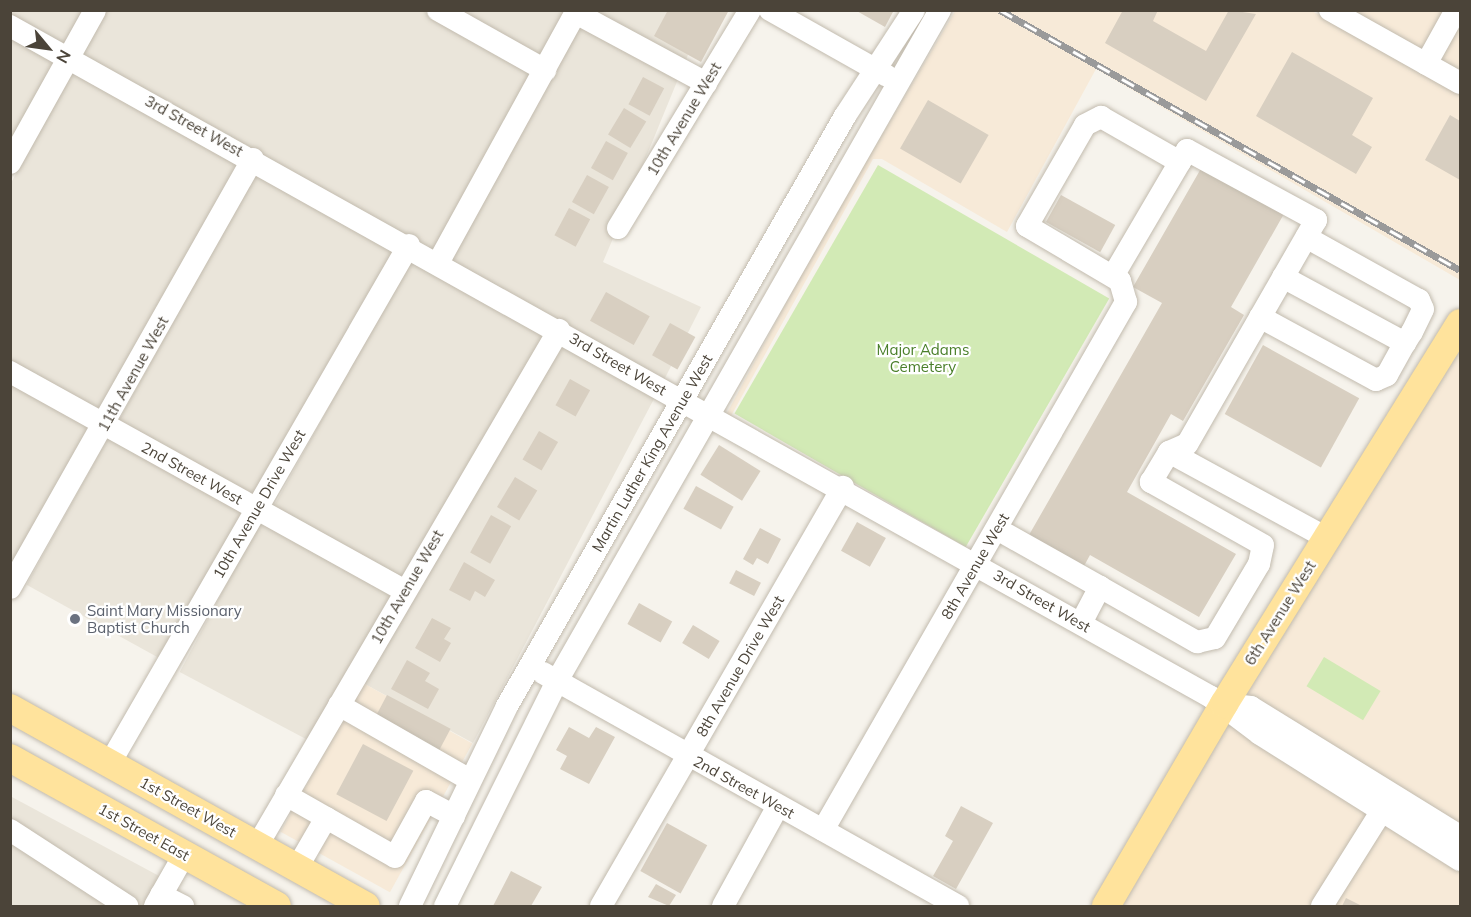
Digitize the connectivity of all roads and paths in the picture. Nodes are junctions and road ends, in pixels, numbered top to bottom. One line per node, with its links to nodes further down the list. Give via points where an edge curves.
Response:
1 (95, 10): 11 (street)
2 (438, 10): 14 (street)
3 (750, 10): 16 (street, 10th Avenue West)
4 (770, 10): 13 (street)
5 (914, 10): 13 (street, Martin Luther King Avenue West)
6 (940, 10): 15 (street, Martin Luther King Avenue West)
7 (1330, 10): 12 (street)
8 (1456, 10): 12 (street)
9 (576, 12): 14 (street); 16 (street)
10 (10, 26): 11 (street, 3rd Street West)
11 (68, 58): 18 (street, 3rd Street West); 20 (street)
12 (1426, 64): 17 (street)
13 (875, 69): 15 (street); 32 (street, Martin Luther King Avenue West)
14 (545, 70): 24 (street)
15 (899, 82): 33 (street, Martin Luther King Avenue West)
16 (706, 83): 21 (street, 10th Avenue West)
17 (1461, 83)
18 (253, 159): 23 (street, 3rd Street West); 34 (street, 11th Avenue West)
19 (1180, 162): 22 (street, via 1187,150 1317,220); 25 (street); 25 (street, via 1101,117 1085,125 1027,226)
20 (10, 164)
21 (618, 228)
22 (1306, 237): 26 (street); 30 (street, via 1422,302 1422,314)
23 (409, 246): 24 (street, 3rd Street West); 37 (street, 10th Avenue Drive West)
24 (438, 263): 29 (street, 3rd Street West)
25 (1113, 276): 38 (street, 8th Avenue West, via 1120,281 1126,302)
26 (1283, 277): 27 (street); 30 (street)
27 (1260, 317): 30 (street, via 1376,380 1387,375); 35 (street, via 1187,444)
28 (1461, 323): 39 (main road, 6th Avenue West)
29 (559, 330): 32 (street, 3rd Street West); 43 (street, 10th Avenue West)
30 (1405, 343)
31 (10, 372): 34 (street, 2nd Street West)
32 (682, 400): 33 (street, 3rd Street West); 45 (street, Martin Luther King Avenue West)
33 (709, 416): 36 (street, 3rd Street West); 46 (street, Martin Luther King Avenue West)
34 (105, 424): 37 (street, 2nd Street West); 42 (street, 11th Avenue West)
35 (1169, 452): 39 (street); 41 (street, via 1151,482 1263,545 1259,564 1215,638 1197,642)
36 (843, 487): 40 (street, 3rd Street West); 50 (street, 8th Avenue Drive West)
37 (256, 510): 43 (street, 2nd Street West); 52 (street, 10th Avenue Drive West)
38 (997, 529): 40 (street, 8th Avenue West); 41 (street)
39 (1327, 538): 47 (main road, 6th Avenue West)
40 (977, 564): 44 (street, 3rd Street West); 60 (street, 8th Avenue West)
41 (1100, 587): 44 (street)
42 (10, 588)
43 (405, 591): 48 (street, 10th Avenue West)
44 (1081, 623): 47 (street, 3rd Street West)
45 (530, 666): 46 (street, 2nd Street West); 53 (street, Martin Luther King Avenue West)
46 (557, 681): 50 (street, 2nd Street West); 73 (street, Martin Luther King Avenue West)
47 (1224, 704): 55 (street, 3rd Street West, via 1260,734); 76 (main road, 6th Avenue West)
48 (339, 705): 53 (street); 54 (street, 10th Avenue West)
49 (10, 708): 52 (main road, 1st Street West)
50 (687, 756): 56 (street, 2nd Street West); 74 (street, 8th Avenue Drive West)
51 (10, 758): 63 (main road, 1st Street East)
52 (110, 763): 62 (main road, 1st Street West)
53 (470, 780): 57 (street, Martin Luther King Avenue West)
54 (286, 795): 58 (street); 62 (street, 10th Avenue West)
55 (1388, 802): 61 (street, 3rd Street West); 64 (street, 3rd Street West); 77 (street)
56 (778, 806): 60 (street, 2nd Street West); 75 (street)
57 (454, 816): 58 (street, via 426,801 395,857); 72 (street, Martin Luther King Avenue West)
58 (326, 818): 65 (street)
59 (10, 830): 68 (street, via 50,853 78,878)
60 (823, 830): 67 (street, 2nd Street West)
61 (1461, 836)
62 (257, 846): 65 (main road, 1st Street West)
63 (184, 855): 66 (street); 70 (main road, 1st Street East)
64 (1461, 860)
65 (297, 868): 71 (main road, 1st Street West)
66 (158, 901): 69 (street)
67 (952, 905)
68 (127, 906)
69 (183, 906)
70 (277, 906)
71 (366, 906)
72 (410, 906)
73 (445, 906)
74 (601, 906)
75 (723, 906)
76 (1106, 906)
77 (1322, 906)

